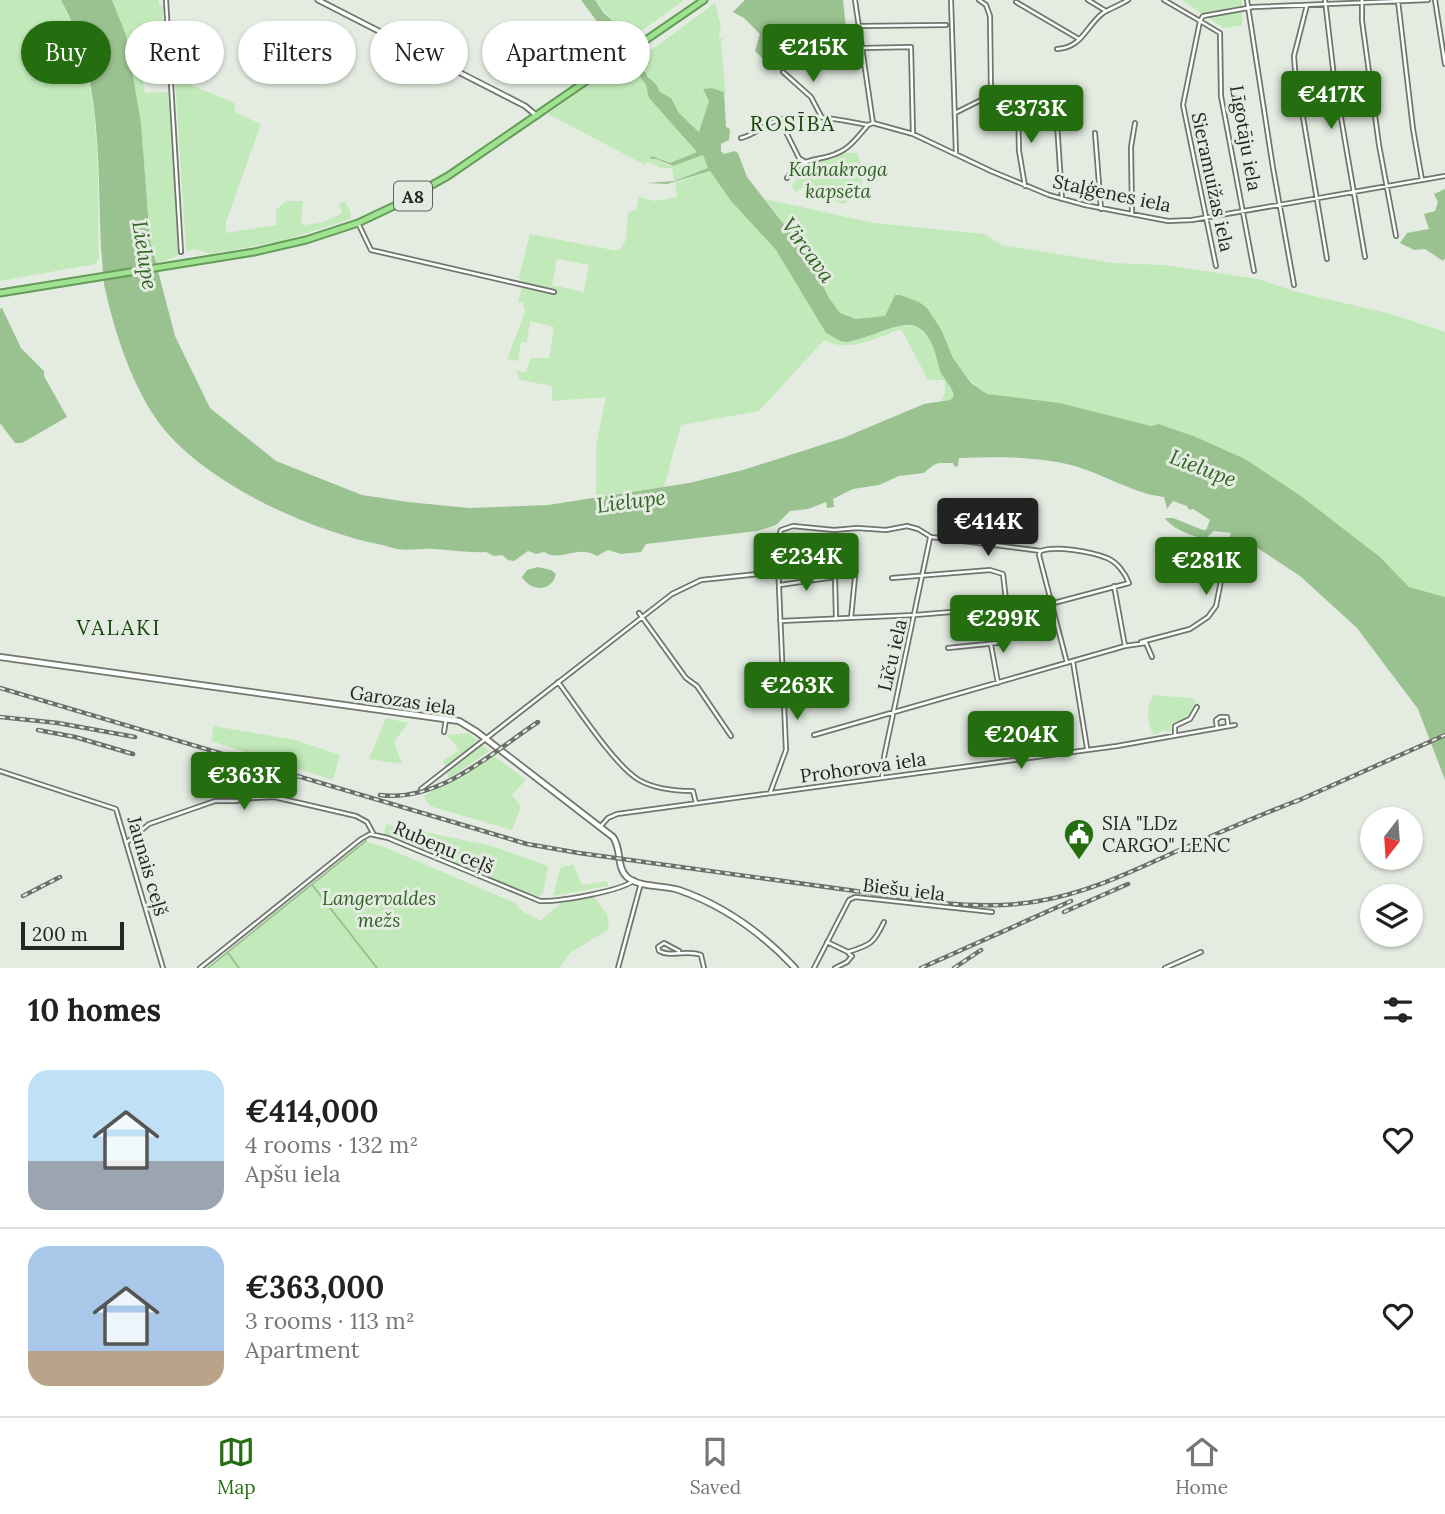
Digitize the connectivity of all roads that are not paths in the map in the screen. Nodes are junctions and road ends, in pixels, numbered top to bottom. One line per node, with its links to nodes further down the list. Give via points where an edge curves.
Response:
1 (166, 0): 60 (street)
2 (318, 0): 34 (street)
3 (704, 0): 34 (highway, A8)
4 (855, 0): 25 (street)
5 (951, 0): 33 (street)
6 (979, 0): 33 (street, via 990,16 991,95)
7 (1088, 0): 22 (street)
8 (1128, 0): 22 (street)
9 (1164, 0): 23 (street)
10 (1247, 0): 21 (street)
11 (1288, 0): 19 (street)
12 (1420, 0): 13 (street); 16 (street)
13 (1428, 0)
14 (1435, 0): 29 (street)
15 (1362, 1): 16 (street); 18 (street); 49 (street)
16 (1398, 1): 47 (street)
17 (1016, 2): 26 (street)
18 (1325, 2): 20 (street); 50 (street)
19 (1288, 5): 20 (street); 21 (street)
20 (1307, 5): 52 (street, via 1294,56)
21 (1248, 9): 23 (street, via 1203,16); 53 (street)
22 (1106, 11): 26 (street)
23 (1200, 21): 55 (street, Līgotāju iela, via 1220,33 1221,96); 57 (street, Sieramuižas iela, via 1183,105)
24 (946, 25): 25 (street)
25 (859, 26): 27 (street)
26 (1079, 38): 28 (street, via 1068,48)
27 (863, 48): 37 (street); 41 (street, via 911,47)
28 (1057, 49)
29 (1445, 64)
30 (783, 72): 35 (street, via 811,97)
31 (1018, 107): 48 (street)
32 (1056, 108): 51 (street)
33 (955, 113): 43 (street)
34 (537, 116): 58 (highway, A8, via 420,192)
35 (824, 118): 36 (street); 39 (street)
36 (780, 120): 42 (street); 44 (street)
37 (873, 123): 39 (street); 41 (street, Staļģenes iela)
38 (1135, 123): 56 (street)
39 (868, 125): 44 (street, via 843,151)
40 (1095, 133): 54 (street)
41 (913, 134): 43 (street, Staļģenes iela)
42 (741, 138)
43 (956, 155): 48 (street, Staļģenes iela)
44 (804, 161): 46 (street)
45 (1445, 176): 47 (street, Staļģenes iela)
46 (787, 178)
47 (1422, 180): 49 (street, Staļģenes iela)
48 (1025, 186): 51 (street, Staļģenes iela)
49 (1387, 187): 50 (street, Staļģenes iela); 59 (street)
50 (1353, 192): 52 (street, Staļģenes iela); 61 (street)
51 (1062, 198): 54 (street, Staļģenes iela)
52 (1317, 198): 53 (street, Staļģenes iela); 62 (street)
53 (1281, 204): 55 (street, Staļģenes iela); 65 (street)
54 (1101, 208): 56 (street, Staļģenes iela)
55 (1244, 211): 57 (street, Staļģenes iela); 64 (street, Līgotāju iela)
56 (1132, 215): 57 (street, Staļģenes iela, via 1178,222)
57 (1206, 218): 63 (street, Sieramuižas iela)
58 (358, 223): 66 (street, via 371,250); 67 (highway, A8, via 284,246)
59 (1396, 236)
60 (181, 252)
61 (1365, 257)
62 (1327, 259)
63 (1216, 266)
64 (1254, 271)
65 (1294, 285)
66 (554, 292)
67 (0, 293)
68 (930, 537): 71 (street); 73 (street, via 907,526 886,530 786,527 777,537); 74 (street, Līču iela)
69 (1218, 543): 76 (street, via 1205,569)
70 (1246, 548): 76 (street, via 1239,550)
71 (1041, 551): 78 (street, via 1062,548 1104,557 1119,567 1129,583); 79 (street)
72 (854, 571): 83 (street)
73 (778, 572): 77 (street); 81 (street, via 693,582)
74 (923, 576): 75 (street); 80 (street, via 1000,572); 82 (street, Līču iela)
75 (892, 578)
76 (1221, 581): 86 (street, via 1216,606 1208,617 1190,629)
77 (778, 585): 84 (street, via 835,577); 85 (street)
78 (1114, 586): 79 (street); 88 (street)
79 (1050, 604): 80 (street); 93 (street)
80 (1008, 608): 82 (street); 87 (street, via 1010,639)
81 (641, 614): 94 (street); 105 (street)
82 (915, 615): 83 (street); 97 (street, Līču iela)
83 (851, 618): 84 (street)
84 (836, 619): 85 (street)
85 (780, 621): 111 (street, via 786,750)
86 (1141, 642): 88 (street); 91 (street, via 1148,645)
87 (990, 644): 89 (street); 95 (street)
88 (1125, 646): 92 (street)
89 (948, 648)
90 (0, 657): 98 (main road, Garozas iela)
91 (1152, 657)
92 (1073, 662): 93 (street); 107 (street)
93 (1067, 663): 95 (street)
94 (558, 682): 106 (street); 112 (street, via 635,777 666,789 693,791)
95 (998, 683): 97 (street)
96 (1197, 707): 104 (street, via 1189,719 1175,726)
97 (893, 712): 103 (street); 109 (street, Līču iela)
98 (446, 719): 102 (street); 106 (main road, Garozas iela, via 466,724)
99 (1235, 725): 100 (street, Prohorova iela)
100 (1228, 726): 101 (street, Prohorova iela); 101 (street, Prohorova iela, via 1227,717 1220,717)
101 (1217, 728): 104 (street, Prohorova iela)
102 (444, 732)
103 (814, 735)
104 (1175, 735): 107 (street, Prohorova iela)
105 (731, 736)
106 (486, 739): 110 (street); 113 (main road, Garozas iela)
107 (1088, 750): 109 (street, Prohorova iela)
108 (0, 771): 115 (street, Jaunais ceļš, via 116,809)
109 (882, 778): 111 (street, Prohorova iela)
110 (421, 789)
111 (770, 793): 112 (street, Prohorova iela)
112 (696, 803): 113 (street, Prohorova iela, via 614,814)
113 (600, 827): 116 (main road, Garozas iela, via 617,842 623,871)
114 (373, 834): 115 (street, via 367,822 356,816 274,797 215,801 149,824); 116 (street, Rubeņu ceļš, via 537,900 582,896); 125 (street, Rubeņu ceļš)
115 (126, 843): 124 (street, Jaunais ceļš)
116 (634, 880): 117 (main road)
117 (641, 883): 126 (street); 128 (main road, via 683,892 737,918 761,934)
118 (992, 912): 120 (street, Biešu iela, via 855,897 849,900)
119 (884, 922): 122 (street, via 875,941)
120 (827, 942): 122 (street); 129 (street, Biešu iela)
121 (678, 951): 121 (street, via 666,954 658,947 664,943); 127 (street, via 701,955)
122 (848, 952): 130 (street, via 852,956)
123 (1201, 952): 131 (street)
124 (163, 968)
125 (200, 968)
126 (618, 968)
127 (704, 968)
128 (795, 968)
129 (814, 968)
130 (835, 968)
131 (1165, 968)

